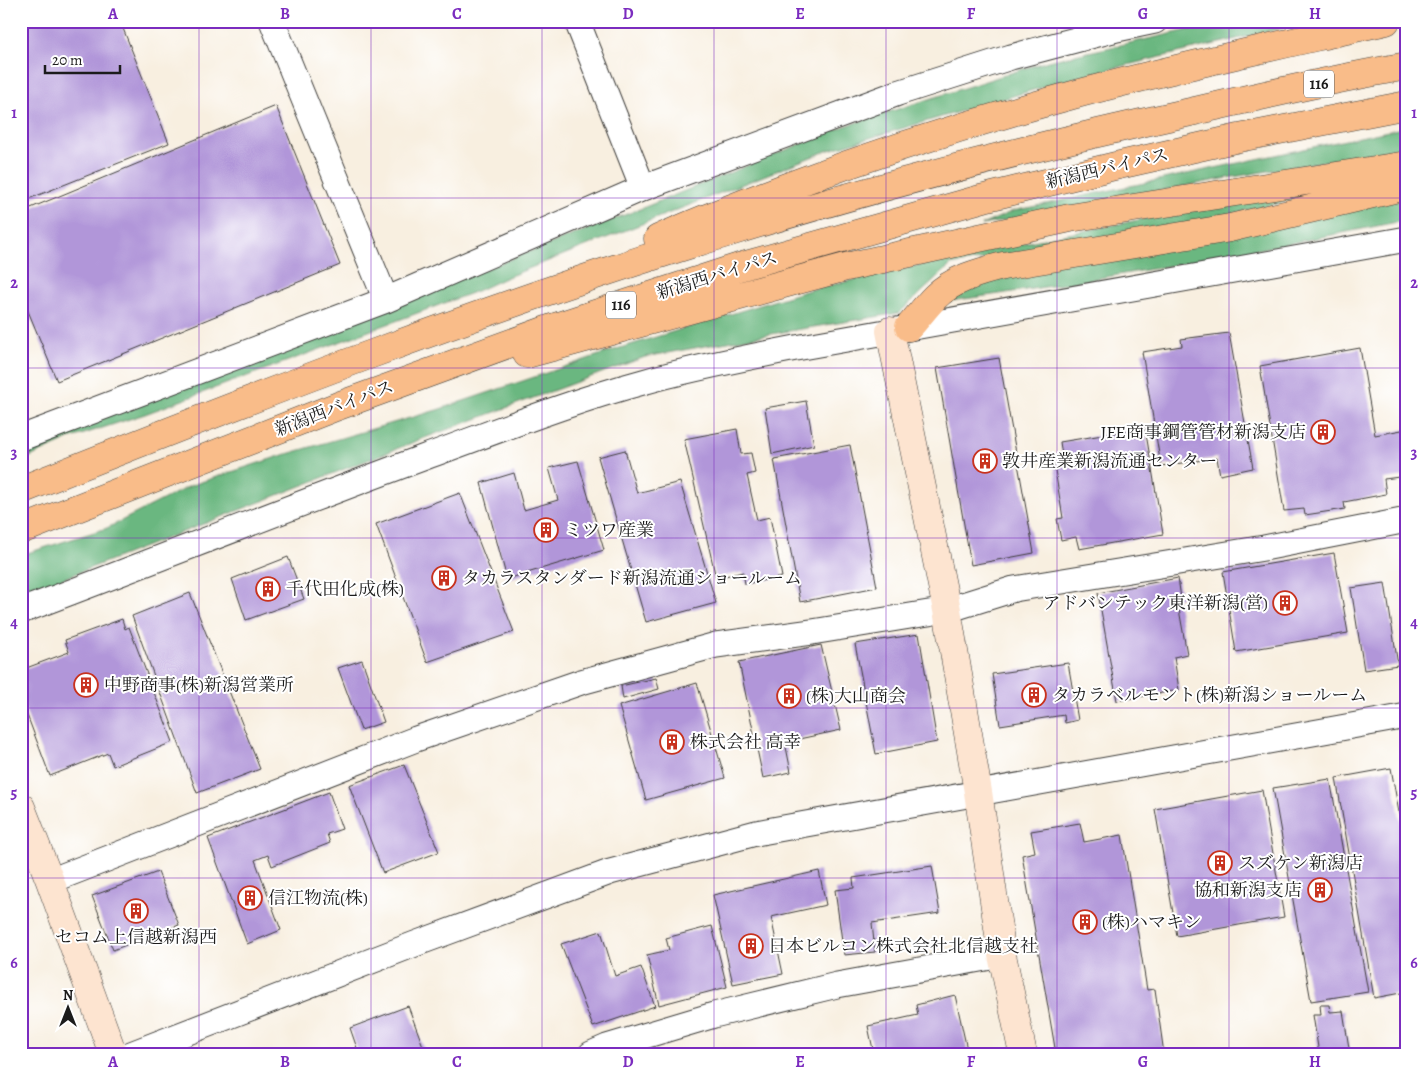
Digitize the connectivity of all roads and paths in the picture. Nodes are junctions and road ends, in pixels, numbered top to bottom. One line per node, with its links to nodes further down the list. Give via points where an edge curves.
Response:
1 (272, 21): 12 (street)
2 (577, 21): 9 (street)
3 (1155, 21): 9 (street, via 1011,57 898,93)
4 (1386, 21): 11 (highway, via 1091,90 962,127 833,170 703,219)
5 (1407, 66): 11 (highway, 新潟西バイパス / 116, via 1231,102 973,163 728,232)
6 (1407, 105): 14 (highway, 新潟西バイパス / 116, via 1239,138 984,198 739,268 555,327)
7 (1407, 165): 14 (highway, via 1070,218 846,267)
8 (1407, 186): 13 (highway, via 1230,228 982,271 964,277 936,296)
9 (643, 188): 12 (street)
10 (1407, 240): 13 (street)
11 (539, 294): 16 (highway, 新潟西バイパス / 116, via 323,372)
12 (386, 300): 15 (street)
13 (900, 329): 19 (street); 20 (street, via 705,366 573,404 331,492)
14 (338, 406): 18 (highway, 新潟西バイパス / 116)
15 (21, 438)
16 (21, 490)
17 (1407, 520): 19 (street, via 1264,548 1014,589)
18 (21, 530)
19 (948, 610): 22 (street); 24 (street, via 716,645 581,682 416,739)
20 (21, 611)
21 (1407, 716): 22 (street)
22 (978, 792): 25 (street); 27 (street, via 756,832 610,872)
23 (21, 807): 24 (street)
24 (50, 880): 26 (street)
25 (1002, 955): 28 (street, via 818,990 714,1015); 29 (street)
26 (113, 1054)
27 (132, 1054)
28 (591, 1054)
29 (1023, 1054)

